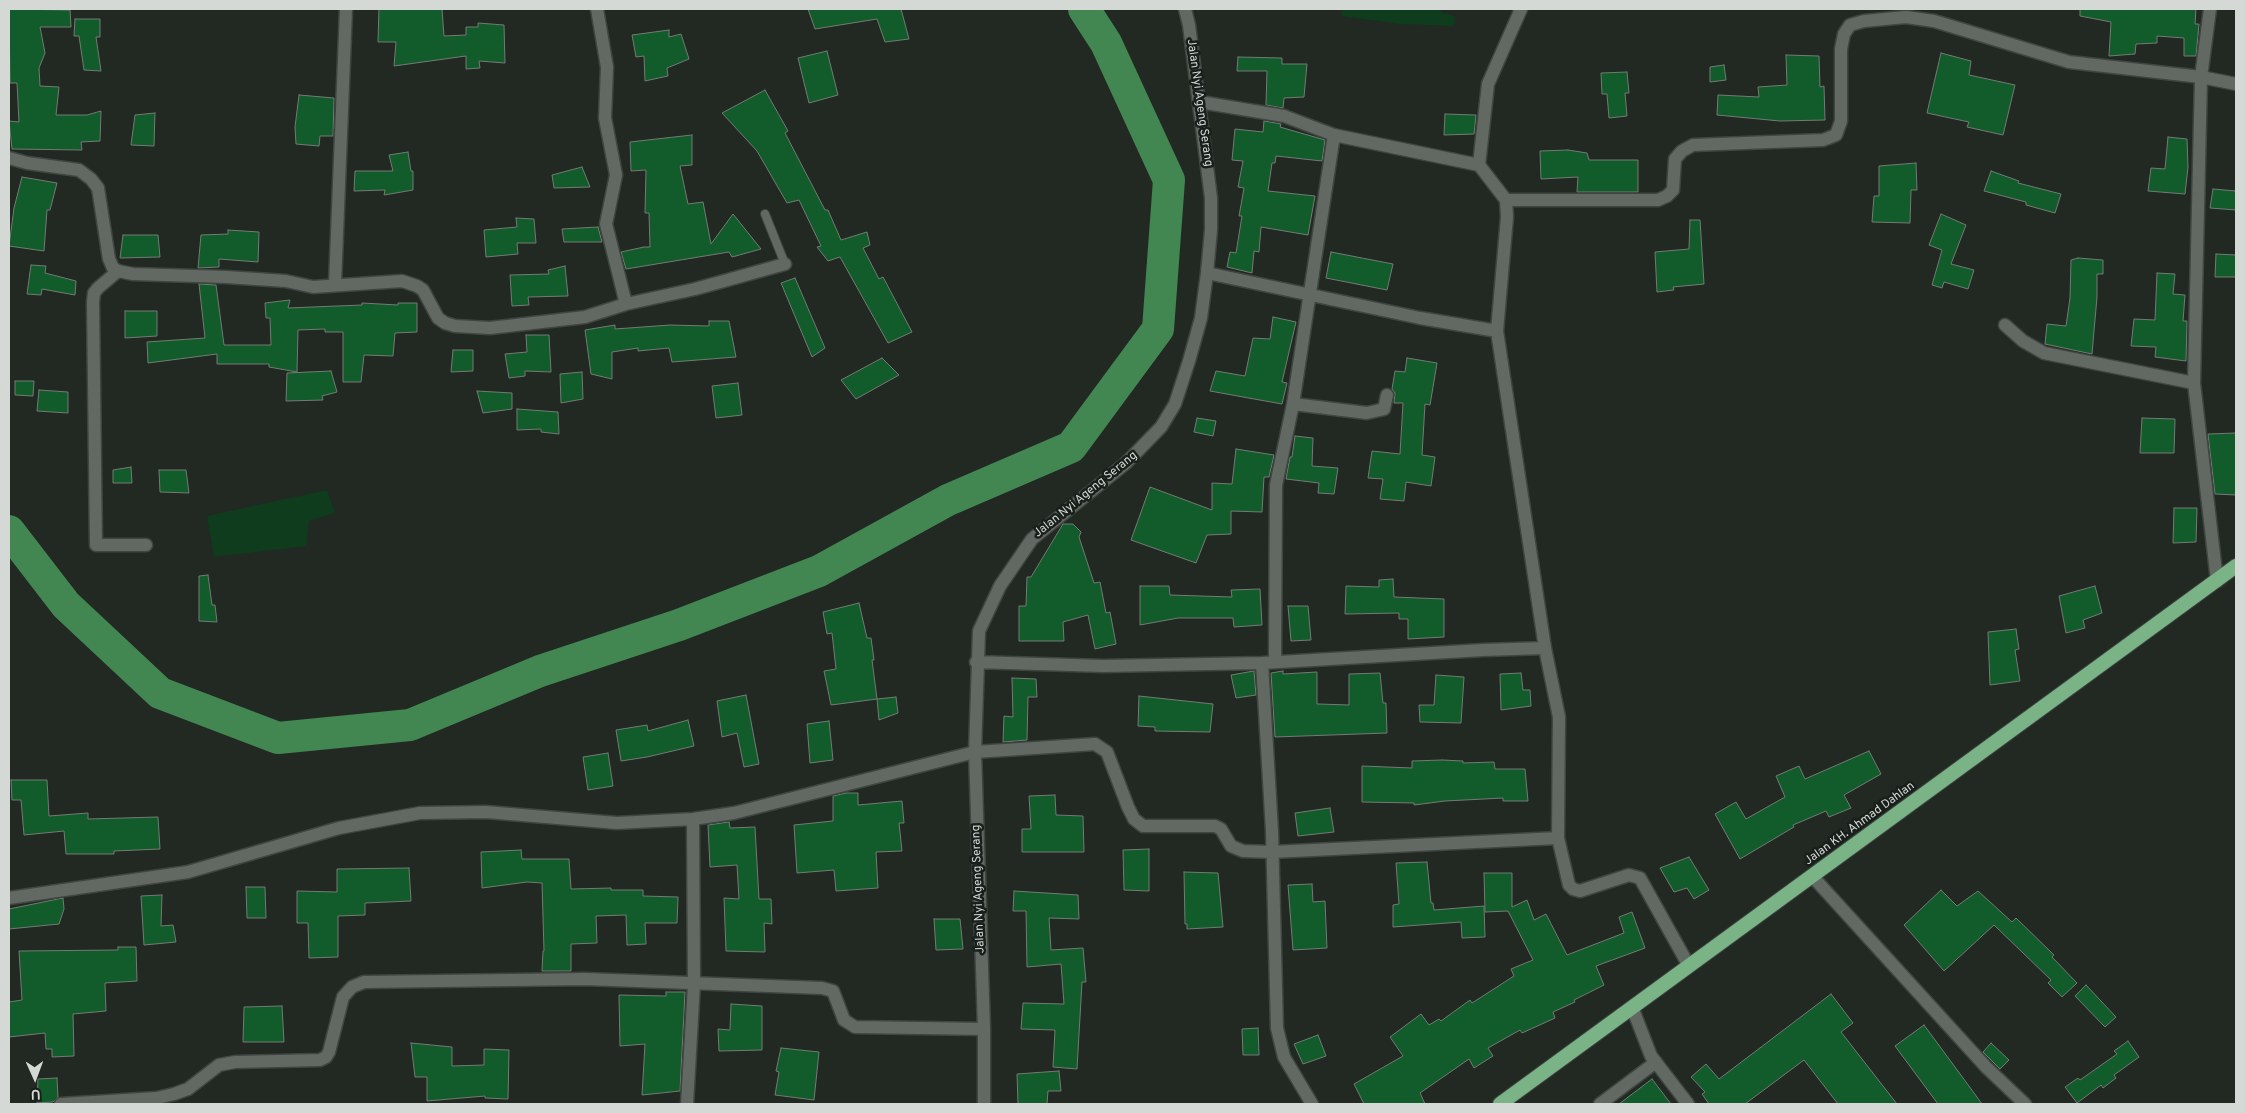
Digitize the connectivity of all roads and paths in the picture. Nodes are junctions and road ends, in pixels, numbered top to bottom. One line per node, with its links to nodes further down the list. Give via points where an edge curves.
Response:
1 (346, 9): 17 (street)
2 (597, 9): 19 (street, via 607,67 605,118 616,175 606,224)
3 (1185, 9): 8 (street, Jalan Nyi Ageng Serang)
4 (1521, 9): 11 (street, via 1488,84)
5 (2210, 9): 6 (street)
6 (2201, 77): 7 (street); 12 (street, via 2069,62 1934,21 1906,17 1864,21 1850,26 1844,34 1841,121 1836,135 1823,140 1693,145 1675,159 1672,190 1658,200); 22 (street)
7 (2236, 84)
8 (1200, 102): 9 (street, via 1284,116); 16 (street, Jalan Nyi Ageng Serang, via 1211,198)
9 (1334, 135): 11 (street); 18 (street)
10 (9, 158): 15 (street, via 79,170 91,178 98,188 109,259)
11 (1479, 165): 12 (street)
12 (1506, 200): 21 (street)
13 (765, 214): 14 (lane)
14 (785, 264): 19 (street)
15 (118, 271): 17 (street, via 277,280 313,287); 25 (street, via 98,288 92,302 96,545)
16 (1207, 273): 18 (street); 29 (street, Jalan Nyi Ageng Serang, via 1190,361 1170,412 1161,427 1126,464 1032,538 985,615 978,631)
17 (335, 284): 19 (street, via 410,283 423,290 435,313 445,323 472,327 490,328 585,316)
18 (1310, 296): 21 (street); 24 (street)
19 (626, 304)
20 (2005, 325): 22 (street, via 2044,353)
21 (1497, 331): 28 (street)
22 (2194, 383): 27 (street)
23 (1387, 395): 24 (street, via 1384,409 1367,413)
24 (1292, 404): 30 (street, via 1276,485)
25 (146, 545)
26 (2236, 566): 27 (highway, Jalan KH. Ahmad Dahlan)
27 (2217, 581): 36 (highway, Jalan KH. Ahmad Dahlan)
28 (1545, 648): 30 (street); 34 (street, via 1559,717)
29 (976, 662): 31 (street, via 1103,666); 32 (street, Jalan Nyi Ageng Serang)
30 (1275, 662): 31 (street)
31 (1262, 663): 35 (street)
32 (975, 752): 33 (street, via 734,813); 35 (street, via 1095,744 1107,752 1128,807 1134,819 1143,826 1215,826 1237,849); 41 (street, Jalan Nyi Ageng Serang)
33 (693, 819): 37 (street, via 617,823 486,812 420,813 339,828 188,872); 39 (street)
34 (1558, 838): 35 (street); 38 (street, via 1573,889 1580,891 1630,875 1640,878)
35 (1272, 852): 46 (street, via 1279,1042 1284,1057)
36 (1814, 877): 38 (highway, Jalan KH. Ahmad Dahlan); 50 (street, via 1986,1068)
37 (9, 898)
38 (1688, 966): 40 (highway, Jalan KH. Ahmad Dahlan)
39 (694, 984): 41 (street, via 827,989 833,991 844,1020 855,1027); 43 (street, via 584,979 364,982 352,987 343,997 329,1052 320,1060 235,1062 219,1065 188,1089 174,1094); 44 (street)
40 (1632, 1007): 42 (street); 47 (highway, Jalan KH. Ahmad Dahlan)
41 (984, 1029): 45 (street, Jalan Nyi Ageng Serang)
42 (1656, 1062): 48 (street); 49 (street)
43 (61, 1104)
44 (687, 1104)
45 (984, 1104)
46 (1312, 1104)
47 (1500, 1104)
48 (1600, 1104)
49 (1688, 1104)
50 (2025, 1104)

